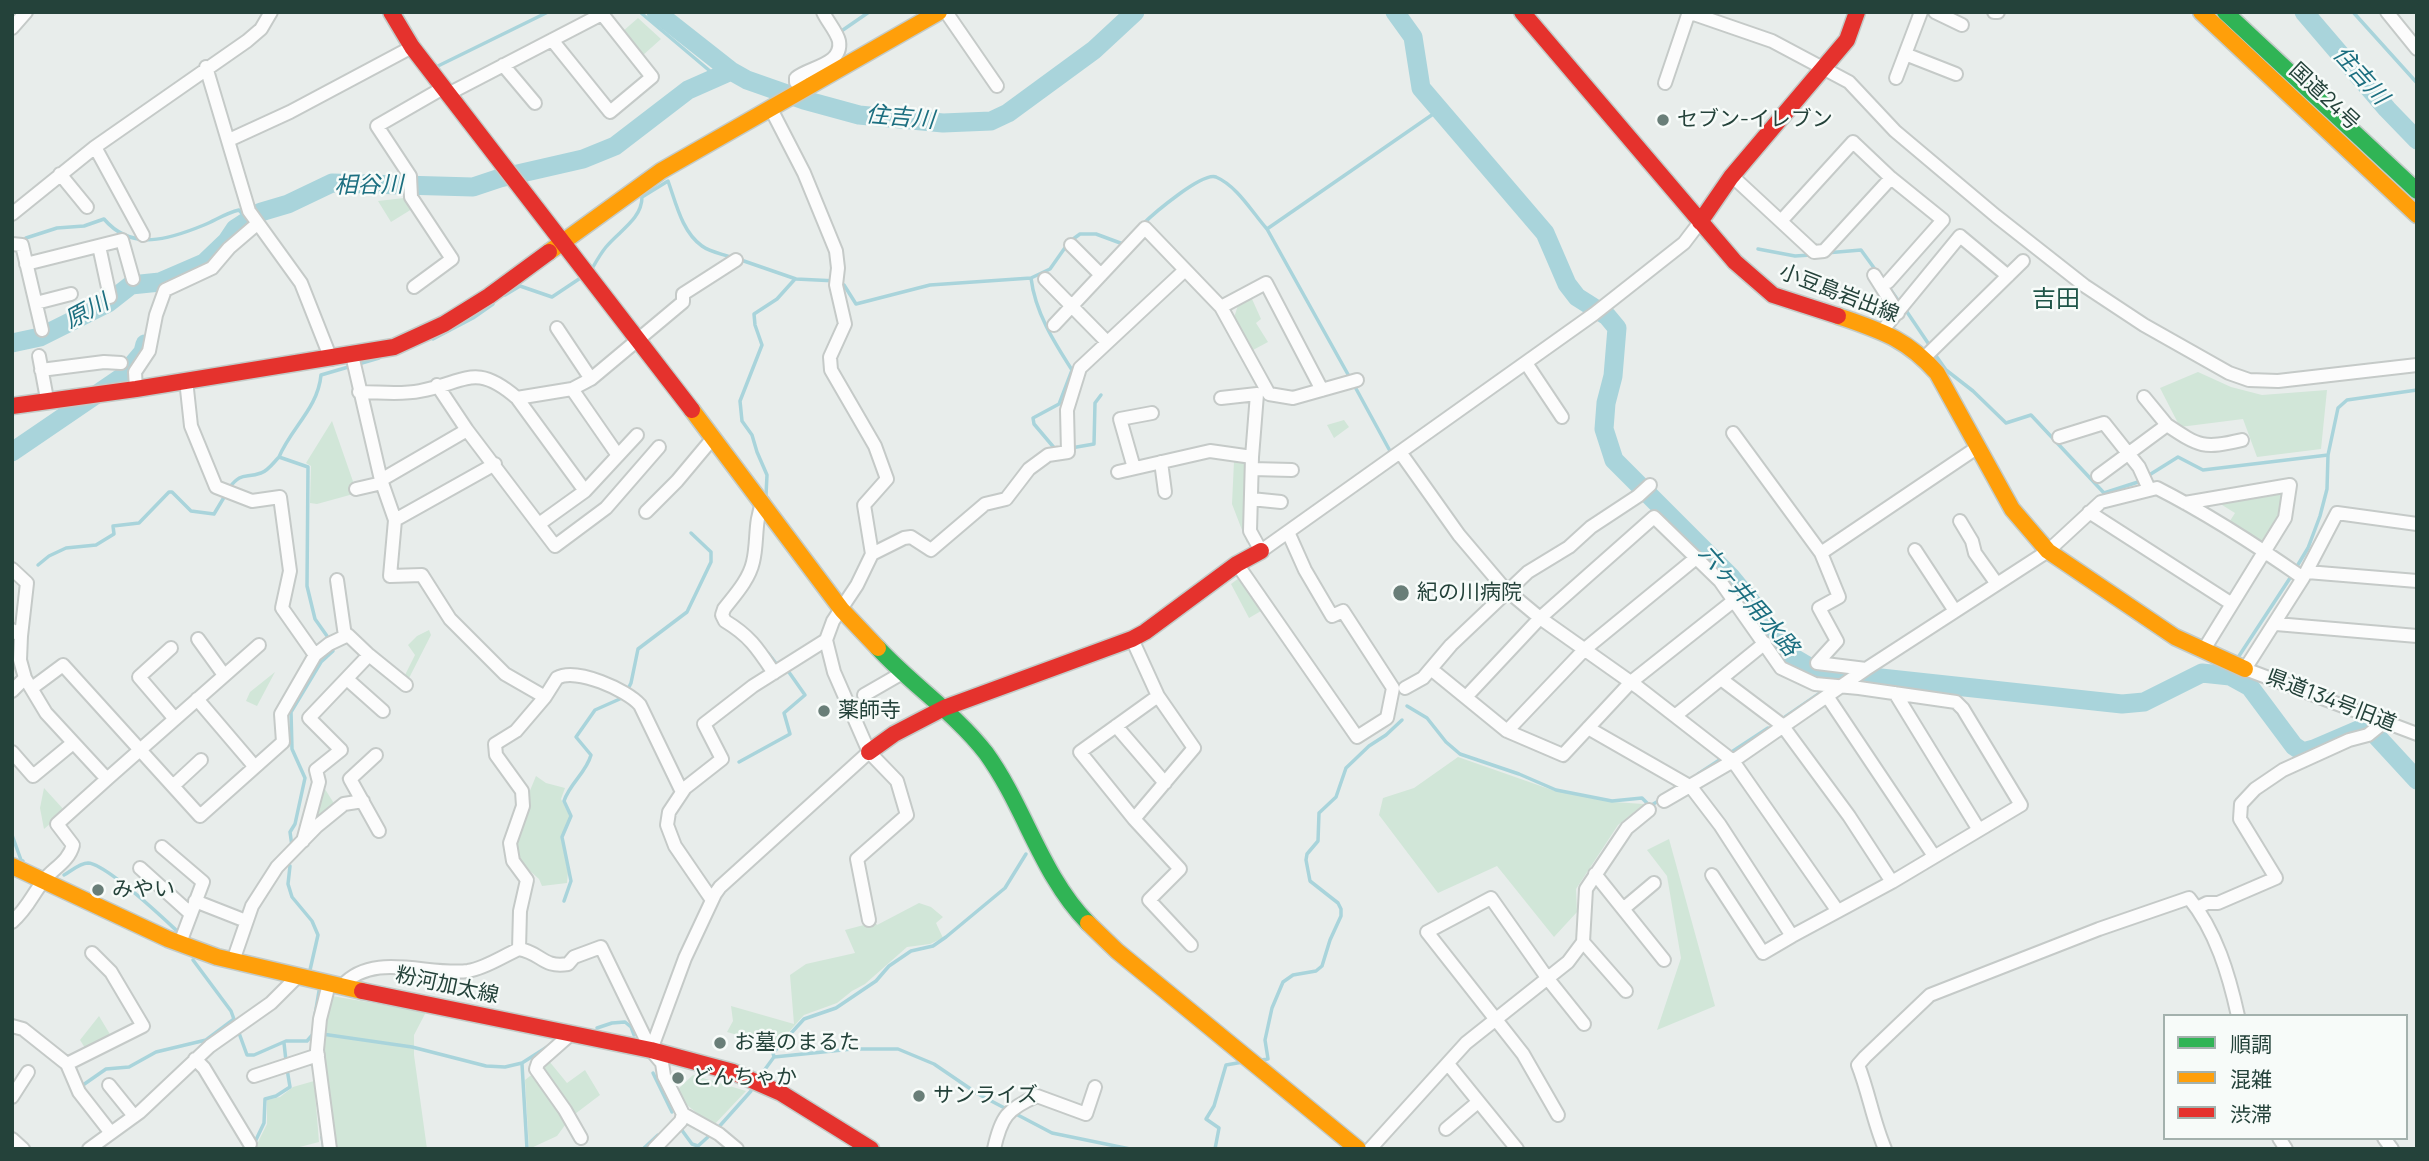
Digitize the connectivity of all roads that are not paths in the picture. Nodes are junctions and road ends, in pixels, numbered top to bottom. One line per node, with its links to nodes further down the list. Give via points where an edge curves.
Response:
1 (26, 12): 17 (street)
2 (271, 12): 23 (street, via 247,41)
3 (391, 12): 19 (main road)
4 (823, 12): 29 (street, via 839,40 838,52 831,61 796,78)
5 (939, 12): 29 (main road)
6 (946, 12): 28 (street)
7 (1522, 12): 43 (main road, 小豆島岩出線)
8 (1688, 12): 15 (street); 27 (street)
9 (1857, 12): 24 (main road, via 1847,40)
10 (1921, 12): 21 (street)
11 (1935, 12): 16 (street)
12 (2201, 12): 41 (main road, 国道24号)
13 (2225, 12): 38 (main road, 国道24号)
14 (2387, 12): 20 (street)
15 (1727, 19): 24 (street)
16 (1962, 24)
17 (12, 28)
18 (552, 40): 18 (street, via 602,15 652,77 610,112); 22 (street)
19 (412, 47): 30 (main road); 33 (street)
20 (2417, 49)
21 (1905, 54): 25 (street); 26 (street)
22 (503, 65): 30 (street); 31 (street)
23 (206, 67): 33 (street); 34 (street)
24 (1825, 69): 36 (main road); 78 (street, via 1849,82 1895,131 2085,286 2144,326 2229,373 2249,380 2278,381)
25 (1956, 74)
26 (1896, 78)
27 (1665, 83)
28 (996, 86)
29 (807, 88): 32 (main road)
30 (445, 91): 46 (main road); 60 (street, via 377,127 410,176 411,197 452,258)
31 (535, 103)
32 (771, 109): 46 (main road, via 662,171); 135 (street, via 836,251 845,324 830,356 831,370 875,446 887,479 864,505)
33 (229, 140): 44 (street)
34 (94, 147): 35 (street); 45 (street)
35 (60, 174): 39 (street); 40 (street)
36 (1732, 176): 42 (street); 43 (main road)
37 (1891, 178): 42 (street, via 1824,251 1814,252); 42 (street, via 1853,142); 59 (street, via 1943,220)
38 (2417, 191)
39 (87, 207)
40 (12, 214)
41 (2417, 215)
42 (1781, 221)
43 (1700, 222): 70 (main road, 小豆島岩出線, via 1735,262 1773,295); 77 (street, via 1684,243)
44 (257, 224): 75 (street, via 301,284); 83 (street, via 212,268 165,290 149,351 135,372)
45 (143, 235)
46 (562, 242): 71 (main road); 74 (main road, via 444,324 394,347)
47 (12, 244): 52 (street, via 22,245)
48 (1071, 245): 54 (street)
49 (99, 246): 52 (street); 57 (street, via 122,240); 62 (street)
50 (736, 260): 71 (street, via 683,295 683,302)
51 (2023, 261): 56 (street)
52 (26, 264): 63 (street)
53 (1185, 270): 54 (street, via 1146,228); 65 (street); 72 (street)
54 (1101, 275): 64 (street)
55 (1874, 275): 66 (street)
56 (2008, 276): 66 (street, via 1960,236); 73 (street)
57 (134, 279)
58 (1045, 279): 64 (street)
59 (1888, 282)
60 (414, 287)
61 (72, 294): 63 (street)
62 (110, 297)
63 (36, 303): 69 (street)
64 (1071, 306): 67 (street); 72 (street)
65 (1221, 307): 85 (street, via 1269,394 1293,398); 85 (street, via 1266,283)
66 (1901, 308): 70 (street)
67 (1054, 325)
68 (557, 328): 79 (street)
69 (42, 330)
70 (1882, 331): 73 (main road, 小豆島岩出線)
71 (638, 341): 79 (street); 99 (main road)
72 (1107, 342): 135 (street, via 1080,368 1067,410 1068,453 1048,455 1029,469 1006,499 985,504 931,550 904,537)
73 (1930, 352): 102 (main road, 小豆島岩出線)
74 (352, 355): 75 (main road); 86 (street)
75 (331, 359): 80 (main road)
76 (121, 363): 90 (street, via 40,363)
77 (1526, 363): 93 (street); 103 (street)
78 (2417, 365)
79 (591, 379): 84 (street)
80 (186, 380): 83 (main road); 161 (street, via 191,426 216,487 252,501 280,497 290,571 282,608)
81 (1357, 380): 85 (street)
82 (437, 385): 86 (street, via 419,391); 88 (street, via 477,376 499,383); 95 (street)
83 (136, 388): 90 (main road)
84 (572, 389): 88 (street); 104 (street)
85 (1322, 390)
86 (359, 392): 113 (street)
87 (2144, 397): 94 (street)
88 (517, 398): 117 (street)
89 (1221, 398): 107 (street, via 1257,394)
90 (47, 399): 91 (main road)
91 (12, 406)
92 (1152, 413): 109 (street, via 1120,419)
93 (1562, 417)
94 (2166, 425): 100 (street, via 2211,447); 105 (street)
95 (467, 430): 108 (street); 113 (street)
96 (1733, 433): 134 (street)
97 (637, 435): 104 (street)
98 (2059, 437): 105 (street, via 2104,423)
99 (713, 438): 120 (main road); 123 (street)
100 (2242, 440)
101 (659, 447): 127 (street, via 606,509 555,546)
102 (1978, 447): 132 (main road, 小豆島岩出線, via 2012,509); 134 (street)
103 (1400, 452): 129 (street); 143 (street, via 1459,535)
104 (617, 454): 117 (street)
105 (2128, 454): 112 (street); 114 (street)
106 (1161, 462): 107 (street, via 1210,451); 109 (street); 118 (street)
107 (1252, 463): 110 (street); 119 (street)
108 (495, 464): 125 (street); 127 (street)
109 (1134, 468): 111 (street)
110 (1292, 470)
111 (1118, 472)
112 (2098, 475)
113 (381, 481): 116 (street); 125 (street)
114 (2145, 482): 122 (street); 124 (street, via 2101,502)
115 (1650, 485): 143 (street, via 1528,572)
116 (356, 489)
117 (585, 491): 127 (street)
118 (1165, 492)
119 (1251, 499): 121 (street); 131 (street, via 1250,531)
120 (763, 502): 146 (main road); 167 (street, via 754,562 722,615 754,643)
121 (1281, 502)
122 (2185, 503): 133 (street); 133 (street, via 2290,485 2285,518)
123 (646, 512)
124 (2090, 512): 132 (street); 145 (street)
125 (395, 520): 181 (street, via 390,576 422,575 450,619 505,674)
126 (1960, 521): 142 (street)
127 (538, 524)
128 (2417, 524): 139 (street, via 2337,513)
129 (1288, 531): 131 (street); 137 (street, via 1332,616 1343,611 1393,688 1387,718 1357,737)
130 (1914, 550): 147 (street)
131 (1261, 551): 137 (main road)
132 (2048, 551): 142 (street); 160 (main road, 小豆島岩出線, via 2175,638)
133 (2264, 551): 139 (street); 145 (street)
134 (1821, 553): 164 (street, via 1839,597 1819,608 1837,641 1817,663)
135 (872, 554): 146 (street)
136 (1696, 558): 144 (street, via 1720,581); 148 (street, via 1654,517); 159 (street)
137 (1237, 564): 154 (main road)
138 (12, 569): 150 (street, via 27,583)
139 (2299, 573): 141 (street); 149 (street)
140 (337, 580): 151 (street)
141 (2417, 581)
142 (1997, 584): 147 (street)
143 (1509, 592): 148 (street); 163 (street)
144 (1732, 602): 156 (street); 171 (street)
145 (2232, 604): 160 (street)
146 (842, 610): 155 (street); 166 (main road)
147 (1955, 611): 164 (street)
148 (1539, 618): 159 (street); 182 (street)
149 (2276, 624): 152 (street); 165 (street)
150 (17, 633): 172 (street)
151 (345, 636): 161 (street); 162 (street)
152 (2417, 636)
153 (198, 639): 168 (street)
154 (1132, 639): 180 (street); 184 (main road)
155 (826, 640): 167 (street); 197 (street, via 834,672)
156 (1765, 643): 170 (street); 174 (street, via 1781,668 1793,675 1815,684)
157 (259, 645): 168 (street)
158 (171, 648): 187 (street, via 139,677)
159 (1585, 649): 171 (street); 192 (street)
160 (2203, 651): 165 (main road, 小豆島岩出線)
161 (315, 655): 201 (street, via 281,714 283,743)
162 (369, 655): 169 (street); 173 (street)
163 (1431, 669): 175 (street); 182 (street)
164 (1866, 669): 174 (street)
165 (2245, 669): 191 (street, 県道134号旧道)
166 (904, 672): 178 (street); 184 (main road)
167 (774, 673): 206 (street, via 704,724 722,759)
168 (224, 676): 183 (street)
169 (347, 679): 185 (street); 213 (street, via 309,718 341,750 316,770 319,782)
170 (1721, 679): 186 (street); 188 (street)
171 (1631, 682): 186 (street); 190 (street)
172 (29, 683): 176 (street); 194 (street, via 46,713); 195 (street, via 63,665)
173 (406, 685)
174 (1842, 686): 177 (street); 179 (street)
175 (1405, 688)
176 (12, 691)
177 (1895, 693): 211 (street); 211 (street, via 1955,702 1963,709 2021,805)
178 (863, 695)
179 (1827, 695): 188 (street); 215 (street)
180 (1158, 696): 189 (street); 203 (street, via 1194,748)
181 (545, 697): 206 (street, via 557,678 573,674 634,699); 235 (street, via 516,731 495,744 496,755 522,791 523,806 510,843 513,861 527,880)
182 (1466, 697): 192 (street)
183 (197, 699): 187 (street); 201 (street)
184 (944, 708): 197 (main road); 274 (main road, via 984,751 1008,786 1060,890 1084,920)
185 (383, 711)
186 (1675, 716): 200 (street)
187 (174, 719): 195 (street)
188 (1783, 725): 200 (street); 221 (street)
189 (1116, 726): 203 (street); 210 (street, via 1080,752)
190 (1588, 728): 192 (street, via 1563,755); 205 (street)
191 (2376, 729): 193 (street, 県道134号旧道); 225 (street, via 2283,770 2255,789 2241,804 2240,820 2276,878)
192 (1507, 731)
193 (2417, 734)
194 (73, 743): 196 (street, via 33,776); 202 (street)
195 (140, 750): 202 (street); 204 (street)
196 (12, 752)
197 (869, 752): 223 (street, via 720,887); 228 (street, via 897,781 907,816 856,859)
198 (376, 755): 207 (street, via 350,779)
199 (201, 760): 204 (street)
200 (1733, 761): 205 (street); 227 (street)
201 (255, 767): 204 (street, via 200,816)
202 (107, 779): 220 (street, via 57,824 73,845 71,853)
203 (1165, 783): 210 (street)
204 (173, 786)
205 (1691, 787): 208 (street); 231 (street)
206 (682, 792): 223 (street, via 669,812 667,825 675,846)
207 (363, 801): 212 (street); 213 (street, via 344,804)
208 (1664, 801)
209 (1649, 810): 218 (street, via 1627,828)
210 (1134, 819): 234 (street, via 1180,869 1149,900)
211 (1979, 830): 215 (street)
212 (379, 831)
213 (303, 841): 229 (street, via 277,867)
214 (162, 847): 224 (street, via 203,881)
215 (1934, 856): 221 (street)
216 (12, 866): 220 (main road, 粉河加太線)
217 (139, 868): 224 (street)
218 (1595, 874): 226 (street); 232 (street, via 1586,889)
219 (1712, 875): 231 (street, via 1763,953)
220 (44, 880): 230 (street); 233 (main road, 粉河加太線)
221 (1892, 882): 227 (street)
222 (1654, 883): 226 (street)
223 (712, 900): 248 (street)
224 (193, 907): 229 (street); 233 (street)
225 (2197, 908): 243 (street, via 2229,972); 277 (street, via 2189,898 1930,995 1858,1065)
226 (1623, 909): 237 (street)
227 (1838, 910): 231 (street)
228 (869, 920)
229 (246, 921): 238 (street)
230 (12, 922)
231 (1791, 936)
232 (1583, 942): 240 (street); 242 (street)
233 (180, 943): 238 (main road, 粉河加太線)
234 (1191, 945)
235 (519, 949): 241 (street, via 473,970 373,969); 248 (street, via 556,966 601,947)
236 (92, 953): 251 (street, via 111,972 143,1026)
237 (1664, 960)
238 (233, 961): 239 (main road, 粉河加太線)
239 (298, 976): 241 (main road, 粉河加太線); 250 (street, via 271,1003)
240 (1548, 979): 244 (street); 244 (street, via 1491,898 1427,932); 245 (street)
241 (335, 985): 247 (main road, 粉河加太線); 249 (street, via 319,1034)
242 (1626, 991)
243 (2238, 1014)
244 (1495, 1020): 252 (street); 260 (street, via 1523,1054)
245 (1584, 1024)
246 (12, 1026): 251 (street, via 23,1029)
247 (572, 1033): 248 (main road, 粉河加太線); 264 (street, via 536,1069)
248 (651, 1049): 259 (street, via 662,1063); 272 (main road, 粉河加太線, via 733,1072 781,1093)
249 (318, 1055): 254 (street); 269 (street)
250 (195, 1059): 261 (street); 266 (street)
251 (67, 1064): 263 (street, via 79,1093)
252 (1448, 1064): 258 (street); 275 (street)
253 (28, 1072): 257 (street)
254 (254, 1076)
255 (109, 1084): 261 (street)
256 (1095, 1087): 273 (street, via 1086,1114 1037,1096 1020,1103 1000,1123)
257 (12, 1097)
258 (1478, 1102): 262 (street); 276 (street)
259 (682, 1114): 270 (street, via 681,1121); 271 (street)
260 (1558, 1115)
261 (134, 1116): 263 (street)
262 (1446, 1129)
263 (111, 1133): 268 (street)
264 (581, 1138)
265 (12, 1139): 267 (street)
266 (250, 1144)
267 (23, 1149)
268 (89, 1149)
269 (330, 1149)
270 (654, 1149)
271 (737, 1149)
272 (871, 1149)
273 (994, 1149)
274 (1358, 1149)
275 (1370, 1149)
276 (1517, 1149)
277 (1885, 1149)

